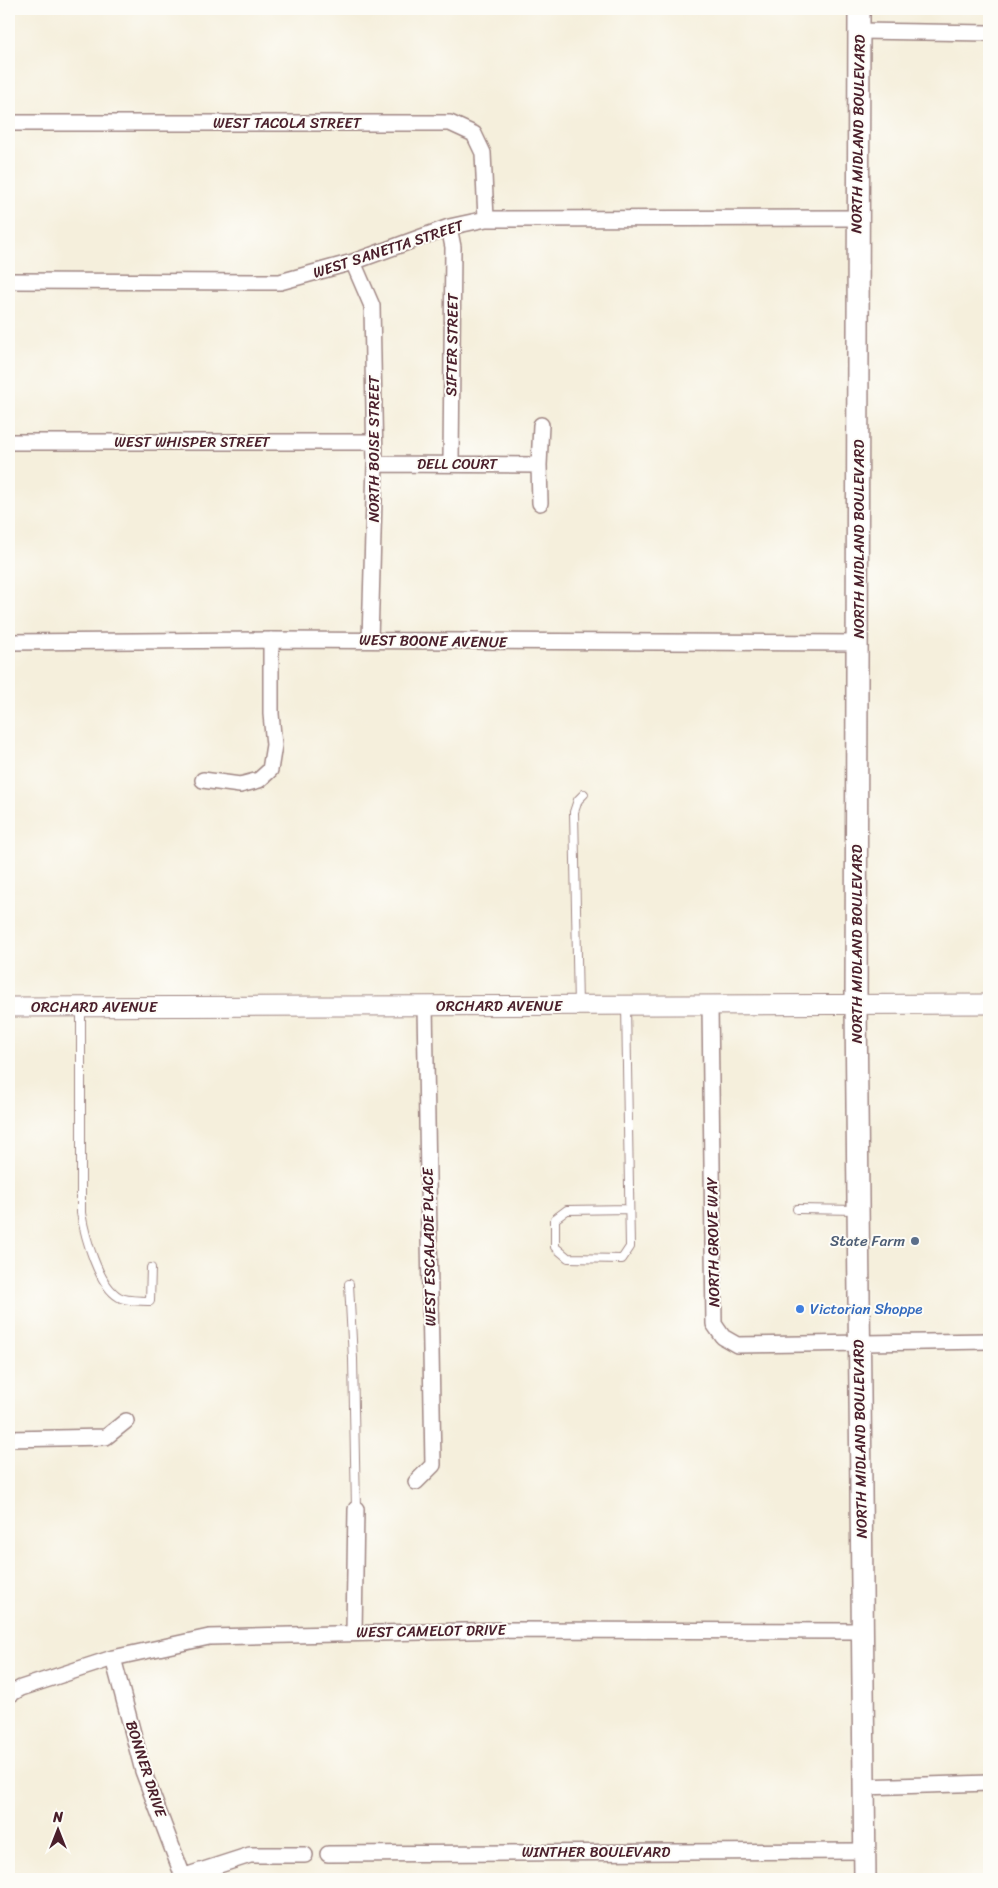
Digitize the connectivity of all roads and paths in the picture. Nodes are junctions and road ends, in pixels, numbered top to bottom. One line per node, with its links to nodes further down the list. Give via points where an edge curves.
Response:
1 (859, 9): 2 (main road, NORTH MIDLAND BOULEVARD)
2 (859, 31): 3 (street); 5 (main road, NORTH MIDLAND BOULEVARD)
3 (989, 33)
4 (9, 123): 6 (street, WEST TACOLA STREET, via 450,123 474,134 484,153)
5 (857, 218): 6 (street, WEST SANETTA STREET); 20 (main road, NORTH MIDLAND BOULEVARD)
6 (486, 219): 7 (street, WEST SANETTA STREET)
7 (449, 226): 8 (street, WEST SANETTA STREET); 13 (street, SIFTER STREET, via 453,247)
8 (353, 262): 9 (street, WEST SANETTA STREET, via 280,282); 12 (street, NORTH BOISE STREET, via 372,306)
9 (9, 281)
10 (541, 425): 15 (street)
11 (9, 442): 12 (street, WEST WHISPER STREET)
12 (374, 442): 14 (street, NORTH BOISE STREET)
13 (451, 463): 14 (street, DELL COURT); 15 (street, DELL COURT)
14 (375, 464): 18 (street, NORTH BOISE STREET)
15 (539, 465): 16 (street)
16 (540, 503)
17 (271, 640): 18 (street, WEST BOONE AVENUE); 19 (street, WEST BOONE AVENUE); 21 (street, via 270,714 274,745 270,770 259,780 240,785)
18 (370, 640): 20 (street, WEST BOONE AVENUE)
19 (9, 642)
20 (858, 642): 28 (main road, NORTH MIDLAND BOULEVARD)
21 (203, 780)
22 (584, 794): 26 (lane, via 574,812)
23 (989, 1004): 28 (street, ORCHARD AVENUE)
24 (710, 1005): 27 (street, ORCHARD AVENUE); 28 (street, ORCHARD AVENUE); 37 (street, NORTH GROVE WAY, via 714,1324 723,1337 737,1345)
25 (425, 1006): 26 (street, ORCHARD AVENUE); 30 (street, ORCHARD AVENUE); 40 (street, WEST ESCALADE PLACE, via 433,1465)
26 (578, 1006): 27 (street, ORCHARD AVENUE)
27 (626, 1006): 31 (lane)
28 (856, 1006): 33 (main road, NORTH MIDLAND BOULEVARD)
29 (9, 1007): 30 (street, ORCHARD AVENUE)
30 (81, 1008): 34 (lane, via 81,1213 84,1230 91,1256 111,1290 120,1298 150,1300)
31 (629, 1208): 31 (lane, via 630,1247 622,1259 568,1258 555,1247 555,1219 567,1210)
32 (797, 1209): 33 (lane)
33 (858, 1210): 37 (main road, NORTH MIDLAND BOULEVARD)
34 (151, 1268)
35 (349, 1284): 41 (lane)
36 (989, 1341): 37 (street, NORTH GROVE WAY)
37 (859, 1342): 42 (main road, NORTH MIDLAND BOULEVARD)
38 (126, 1421): 39 (street, via 106,1437)
39 (9, 1439)
40 (416, 1482)
41 (356, 1509): 43 (street)
42 (862, 1631): 43 (street, WEST CAMELOT DRIVE); 47 (main road, NORTH MIDLAND BOULEVARD)
43 (354, 1632): 44 (street, WEST CAMELOT DRIVE, via 209,1637)
44 (113, 1658): 45 (street, WEST CAMELOT DRIVE); 51 (street, BONNER DRIVE, via 143,1771)
45 (9, 1694)
46 (989, 1783): 47 (street)
47 (864, 1787): 48 (main road, NORTH MIDLAND BOULEVARD)
48 (864, 1851): 49 (street, WINTHER BOULEVARD); 52 (main road, NORTH MIDLAND BOULEVARD)
49 (328, 1854)
50 (305, 1855): 51 (street, via 250,1856)
51 (183, 1878)
52 (864, 1879)

